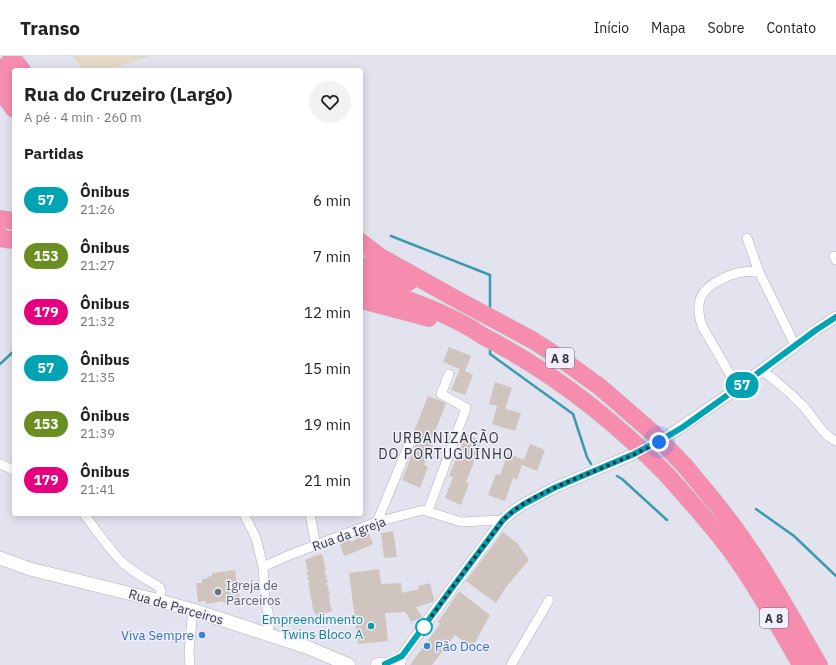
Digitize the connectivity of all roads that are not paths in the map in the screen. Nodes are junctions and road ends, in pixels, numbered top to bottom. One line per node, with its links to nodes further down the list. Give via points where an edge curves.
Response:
1 (11, 56): 3 (highway)
2 (0, 67): 4 (highway)
3 (20, 68)
4 (12, 82)
5 (0, 90): 6 (highway)
6 (12, 106)
7 (0, 219): 8 (highway)
8 (12, 221)
9 (12, 234): 10 (highway)
10 (0, 235): 12 (highway, via 4,239)
11 (747, 238): 15 (street)
12 (12, 240)
13 (363, 244): 17 (highway, via 379,256)
14 (363, 266): 17 (highway, A 8)
15 (759, 272): 21 (street); 24 (street, via 729,275 710,285 703,292 698,309 702,326)
16 (363, 283): 20 (highway, A 8, via 420,305)
17 (456, 299): 48 (highway, A 8, bridge, via 534,341 582,373 653,433 725,514 748,546)
18 (363, 300): 20 (highway)
19 (836, 317): 21 (street)
20 (446, 320): 47 (highway, A 8, bridge, via 472,329 537,367 589,404 635,443 715,530 762,599)
21 (795, 345): 22 (street)
22 (762, 370): 24 (street); 25 (street, via 790,393 822,430)
23 (449, 374): 29 (street, via 441,394 466,408)
24 (738, 388): 33 (street, via 659,442 554,488 524,504)
25 (836, 441)
26 (410, 442): 34 (street)
27 (0, 464): 28 (street)
28 (12, 469)
29 (428, 511): 33 (street, Rua da Igreja, via 461,522); 34 (street, Rua da Igreja, via 423,510)
30 (86, 516): 39 (street, via 121,561 159,587)
31 (245, 516): 37 (street, via 256,538)
32 (310, 516): 35 (street)
33 (503, 520): 42 (street)
34 (377, 522): 35 (street, Rua da Igreja)
35 (316, 546): 37 (street, Rua da Igreja)
36 (0, 558): 39 (main road, Rua de Parceiros, via 30,569)
37 (263, 567): 41 (street, via 265,599 270,621)
38 (549, 600): 46 (street)
39 (160, 601): 40 (main road, Rua de Parceiros)
40 (192, 610): 41 (main road, Rua de Parceiros); 43 (street)
41 (267, 634): 44 (main road, Rua de Parceiros)
42 (401, 661): 45 (street)
43 (190, 665)
44 (349, 665)
45 (383, 665)
46 (511, 665)
47 (801, 665)
48 (819, 665)

